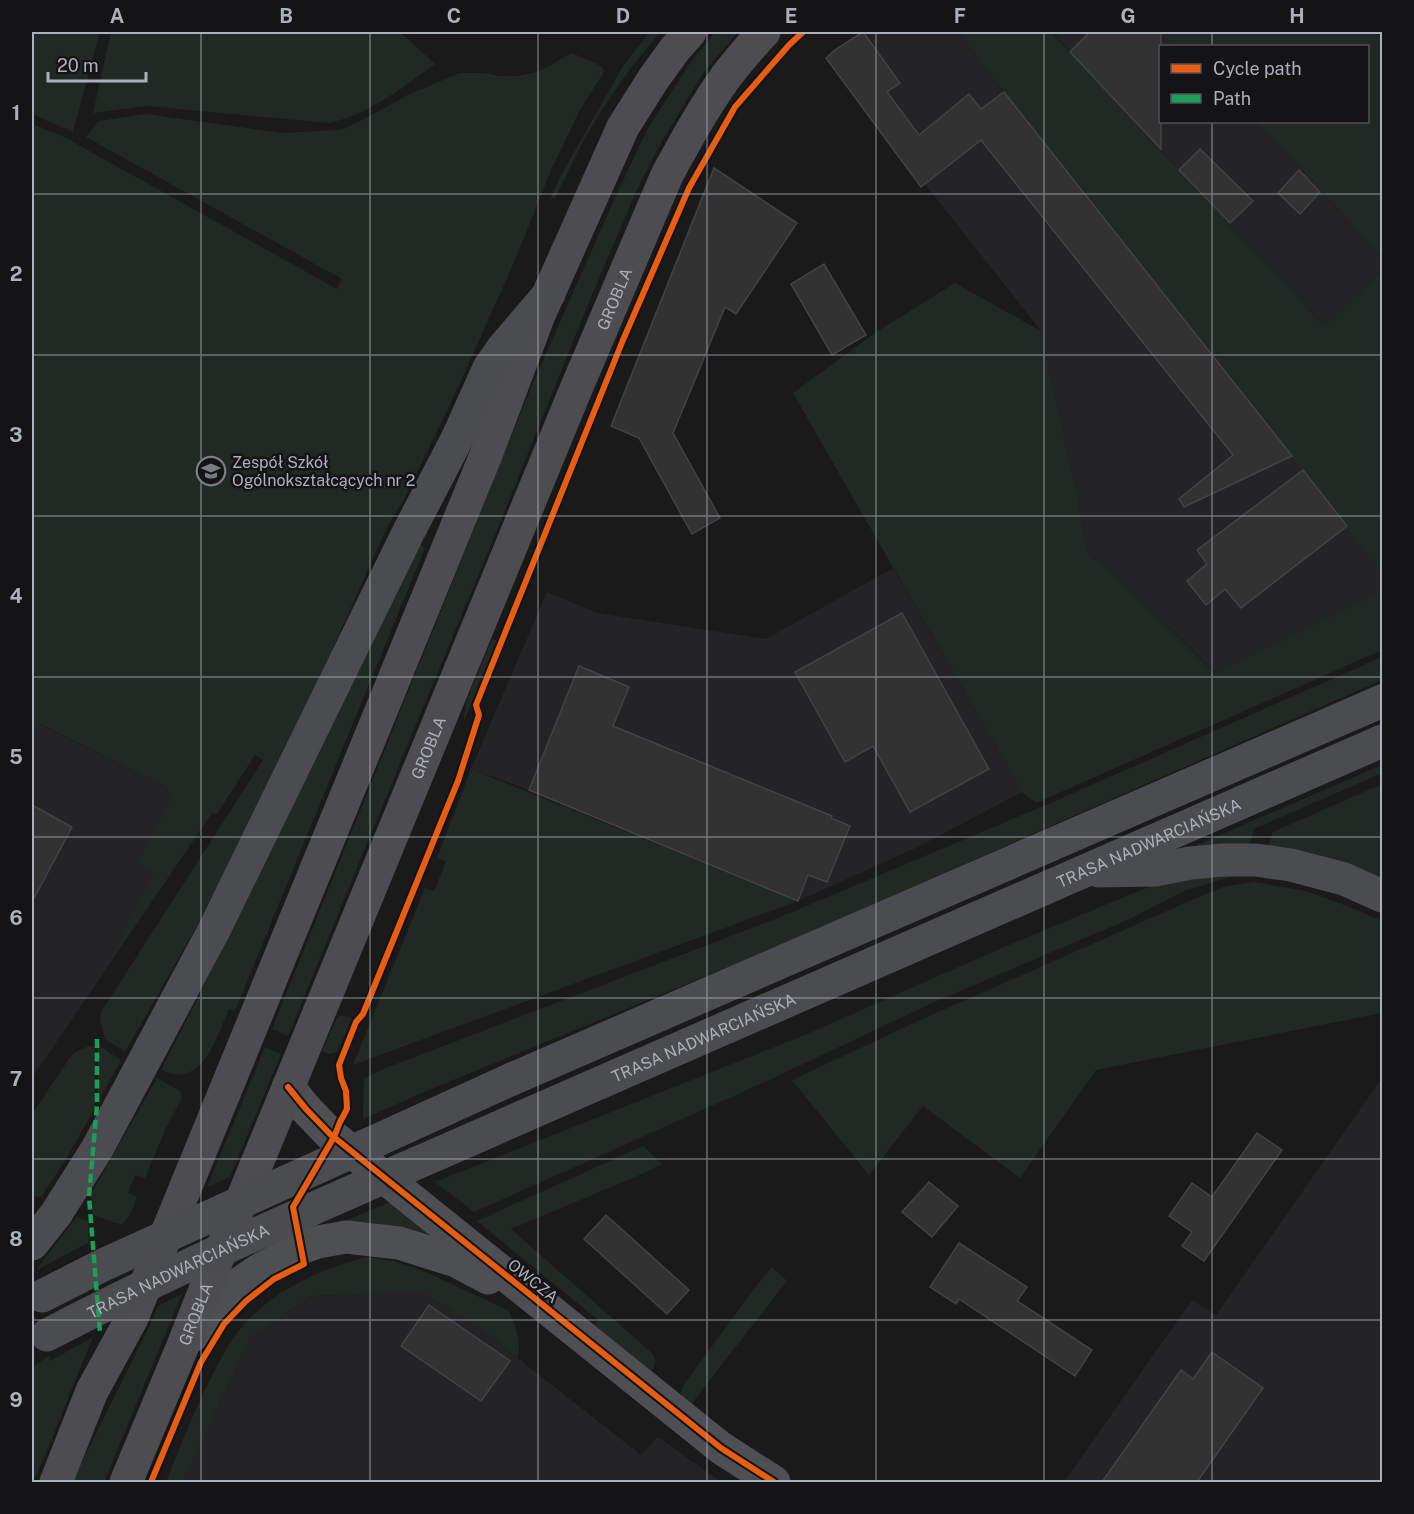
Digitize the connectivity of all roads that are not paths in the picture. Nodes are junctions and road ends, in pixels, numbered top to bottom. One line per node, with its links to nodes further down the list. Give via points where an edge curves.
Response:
1 (690, 32): 3 (main road, via 622,128)
2 (764, 32): 8 (main road, GROBLA, via 710,99 667,175)
3 (549, 294): 9 (main road, via 489,368 213,932 97,1149); 14 (main road, via 132,1318 92,1391)
4 (1383, 701): 10 (main road, bridge, via 512,1079 103,1265)
5 (1383, 741): 6 (main road, TRASA NADWARCIAŃSKA)
6 (1085, 871): 7 (main road, via 1155,870 1190,863 1256,860 1344,879); 12 (main road, TRASA NADWARCIAŃSKA, bridge, via 181,1268)
7 (1383, 896)
8 (288, 1087): 11 (street, OWCZA, via 330,1134); 13 (main road, GROBLA)
9 (32, 1244)
10 (37, 1299)
11 (540, 1304): 13 (street, OWCZA, via 456,1261 399,1243 346,1238 301,1248 259,1270 224,1294); 16 (street, OWCZA, via 721,1448)
12 (39, 1339)
13 (182, 1348): 15 (main road, GROBLA)
14 (56, 1482)
15 (126, 1482)
16 (774, 1482)

